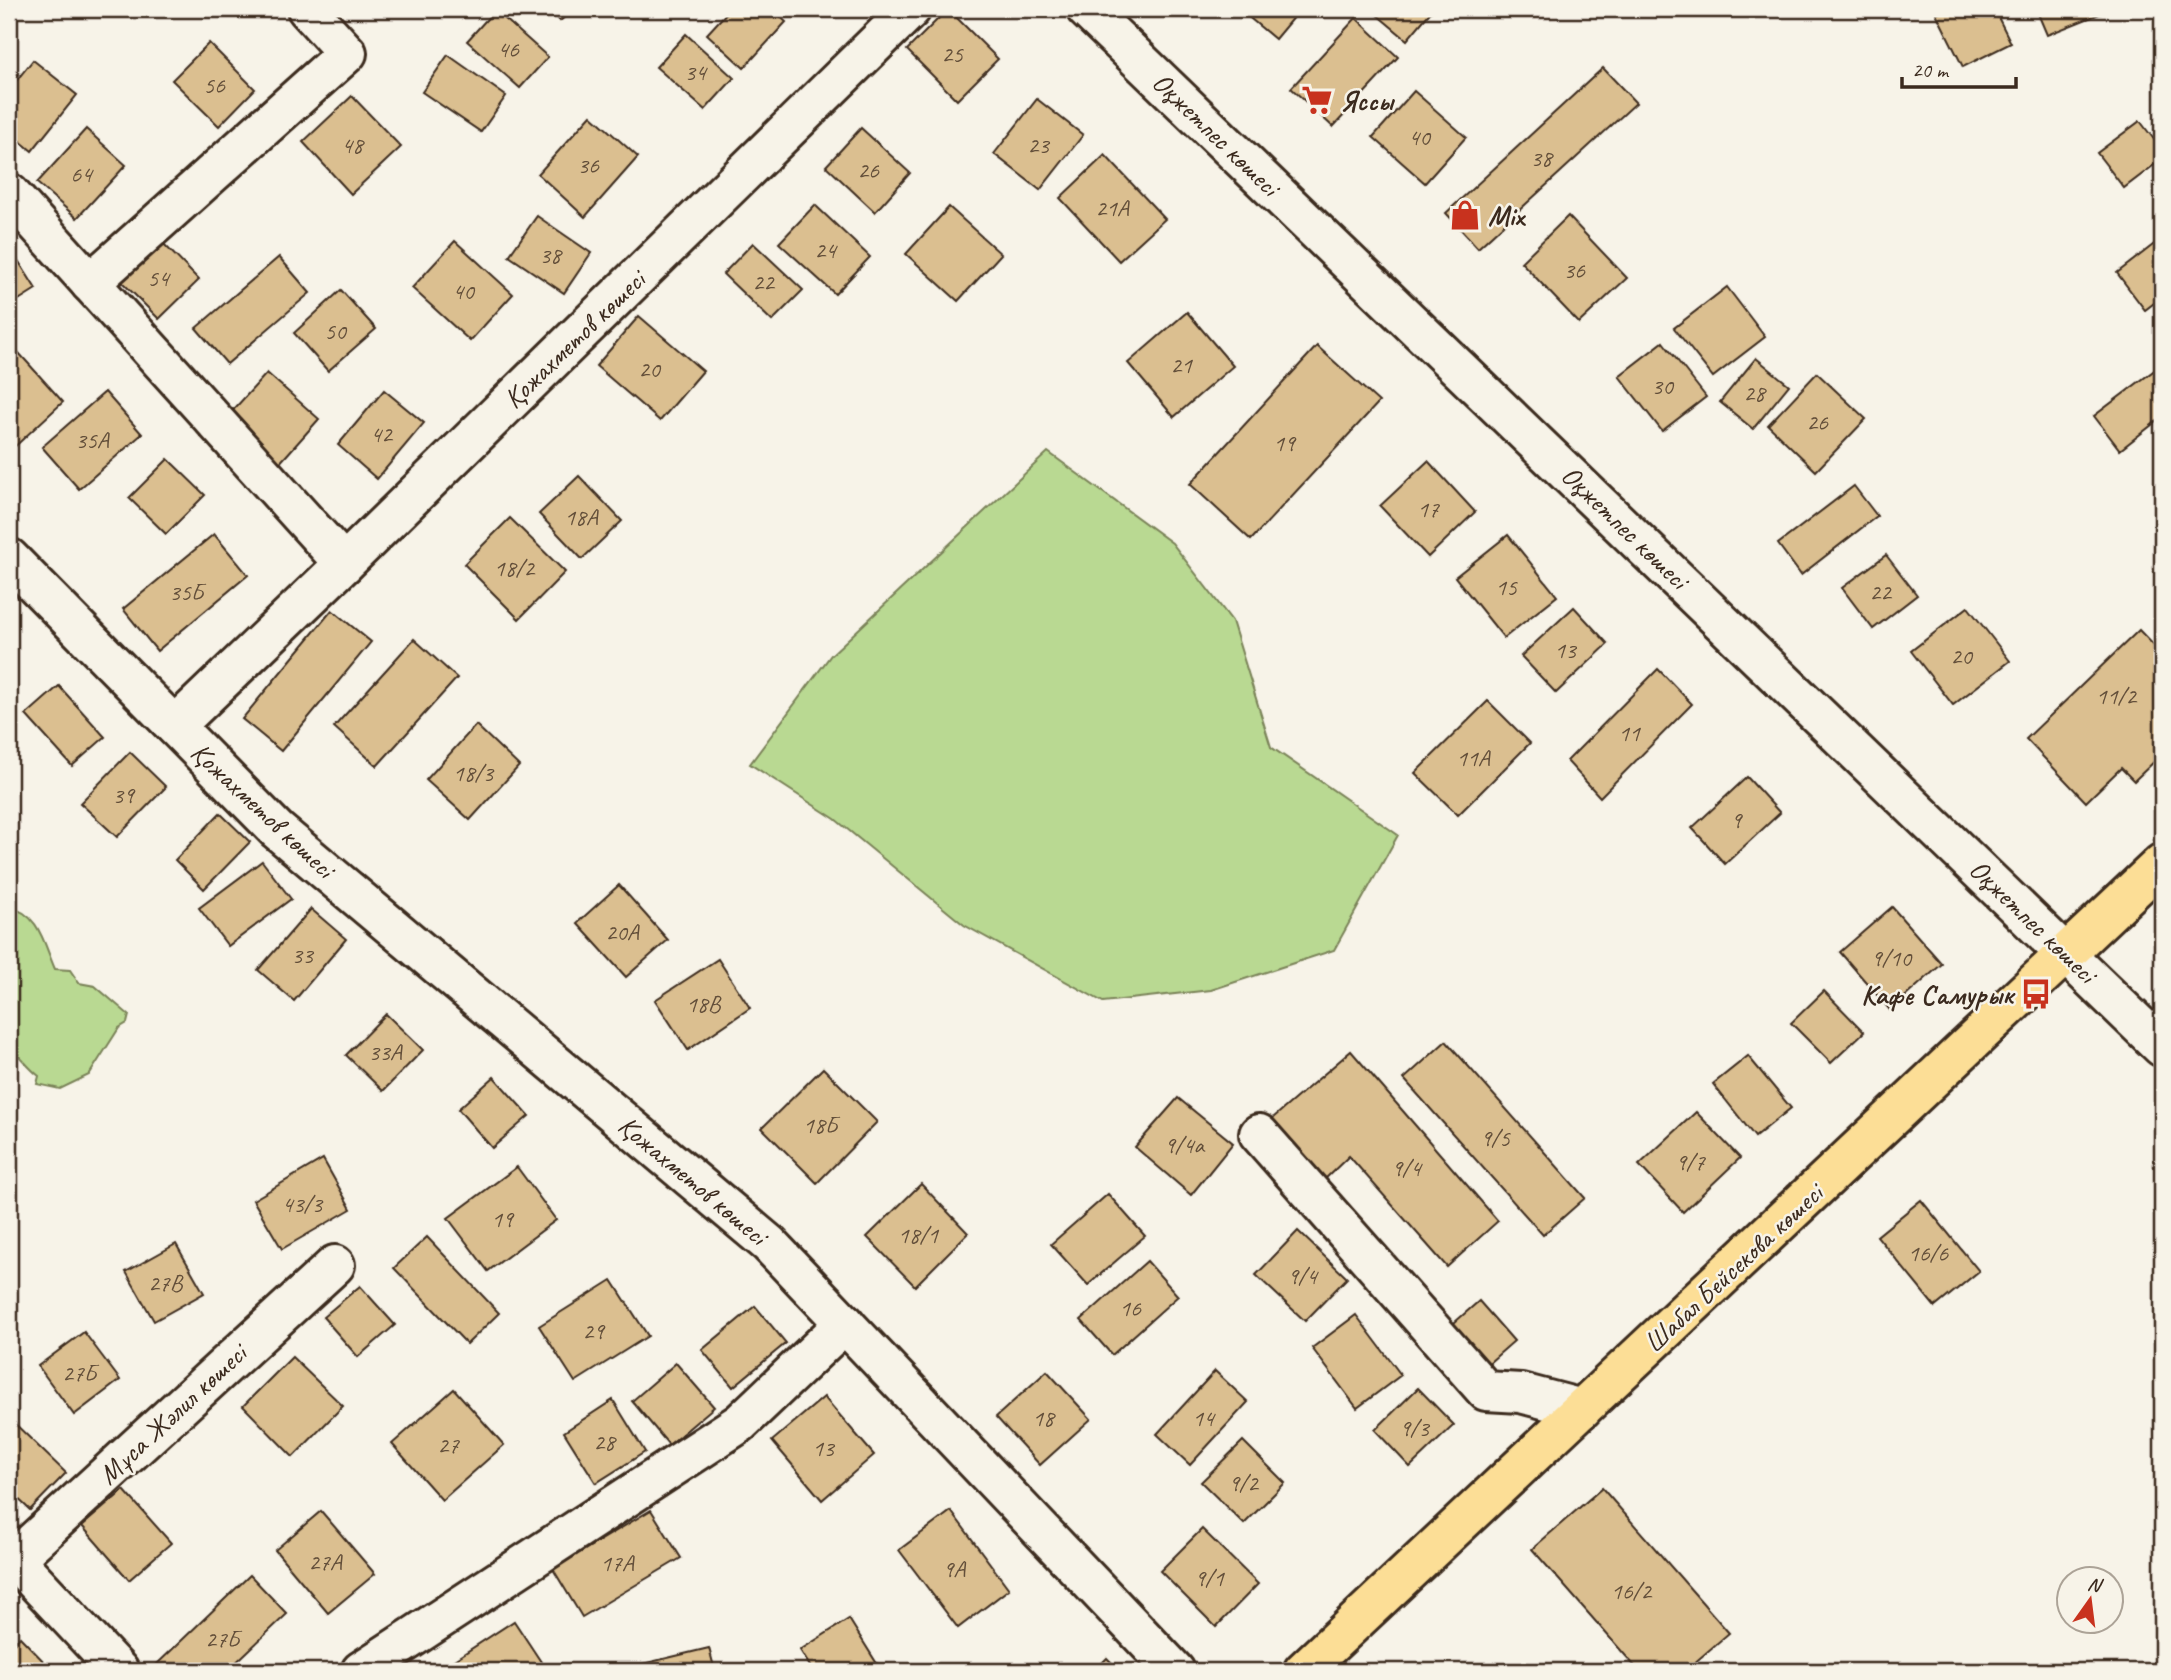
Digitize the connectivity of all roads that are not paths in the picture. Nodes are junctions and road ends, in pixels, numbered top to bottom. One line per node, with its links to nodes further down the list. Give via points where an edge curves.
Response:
1 (307, 9): 5 (street, via 347,53)
2 (911, 9): 7 (street, Қожахметов көшесі)
3 (1086, 9): 10 (street, Оқжетпес көшесі)
4 (9, 193): 5 (street)
5 (90, 283): 7 (street)
6 (9, 558): 8 (street, Қожахметов көшесі)
7 (344, 564): 8 (street, Қожахметов көшесі)
8 (175, 726): 14 (street, Қожахметов көшесі, via 277,830 769,1244)
9 (2162, 863): 10 (main road, Шабал Бейсекова көшесі)
10 (2068, 954): 11 (street, Оқжетпес көшесі); 15 (main road, Шабал Бейсекова көшесі)
11 (2162, 1047)
12 (1259, 1134): 15 (street, via 1486,1391 1521,1393)
13 (335, 1265): 16 (street, Мұса Жәлил көшесі)
14 (845, 1323): 18 (street, via 740,1423); 19 (street, Қожахметов көшесі)
15 (1582, 1409): 20 (main road, Шабал Бейсекова көшесі)
16 (11, 1562): 17 (street)
17 (119, 1671)
18 (361, 1671)
19 (1175, 1671)
20 (1303, 1671)

